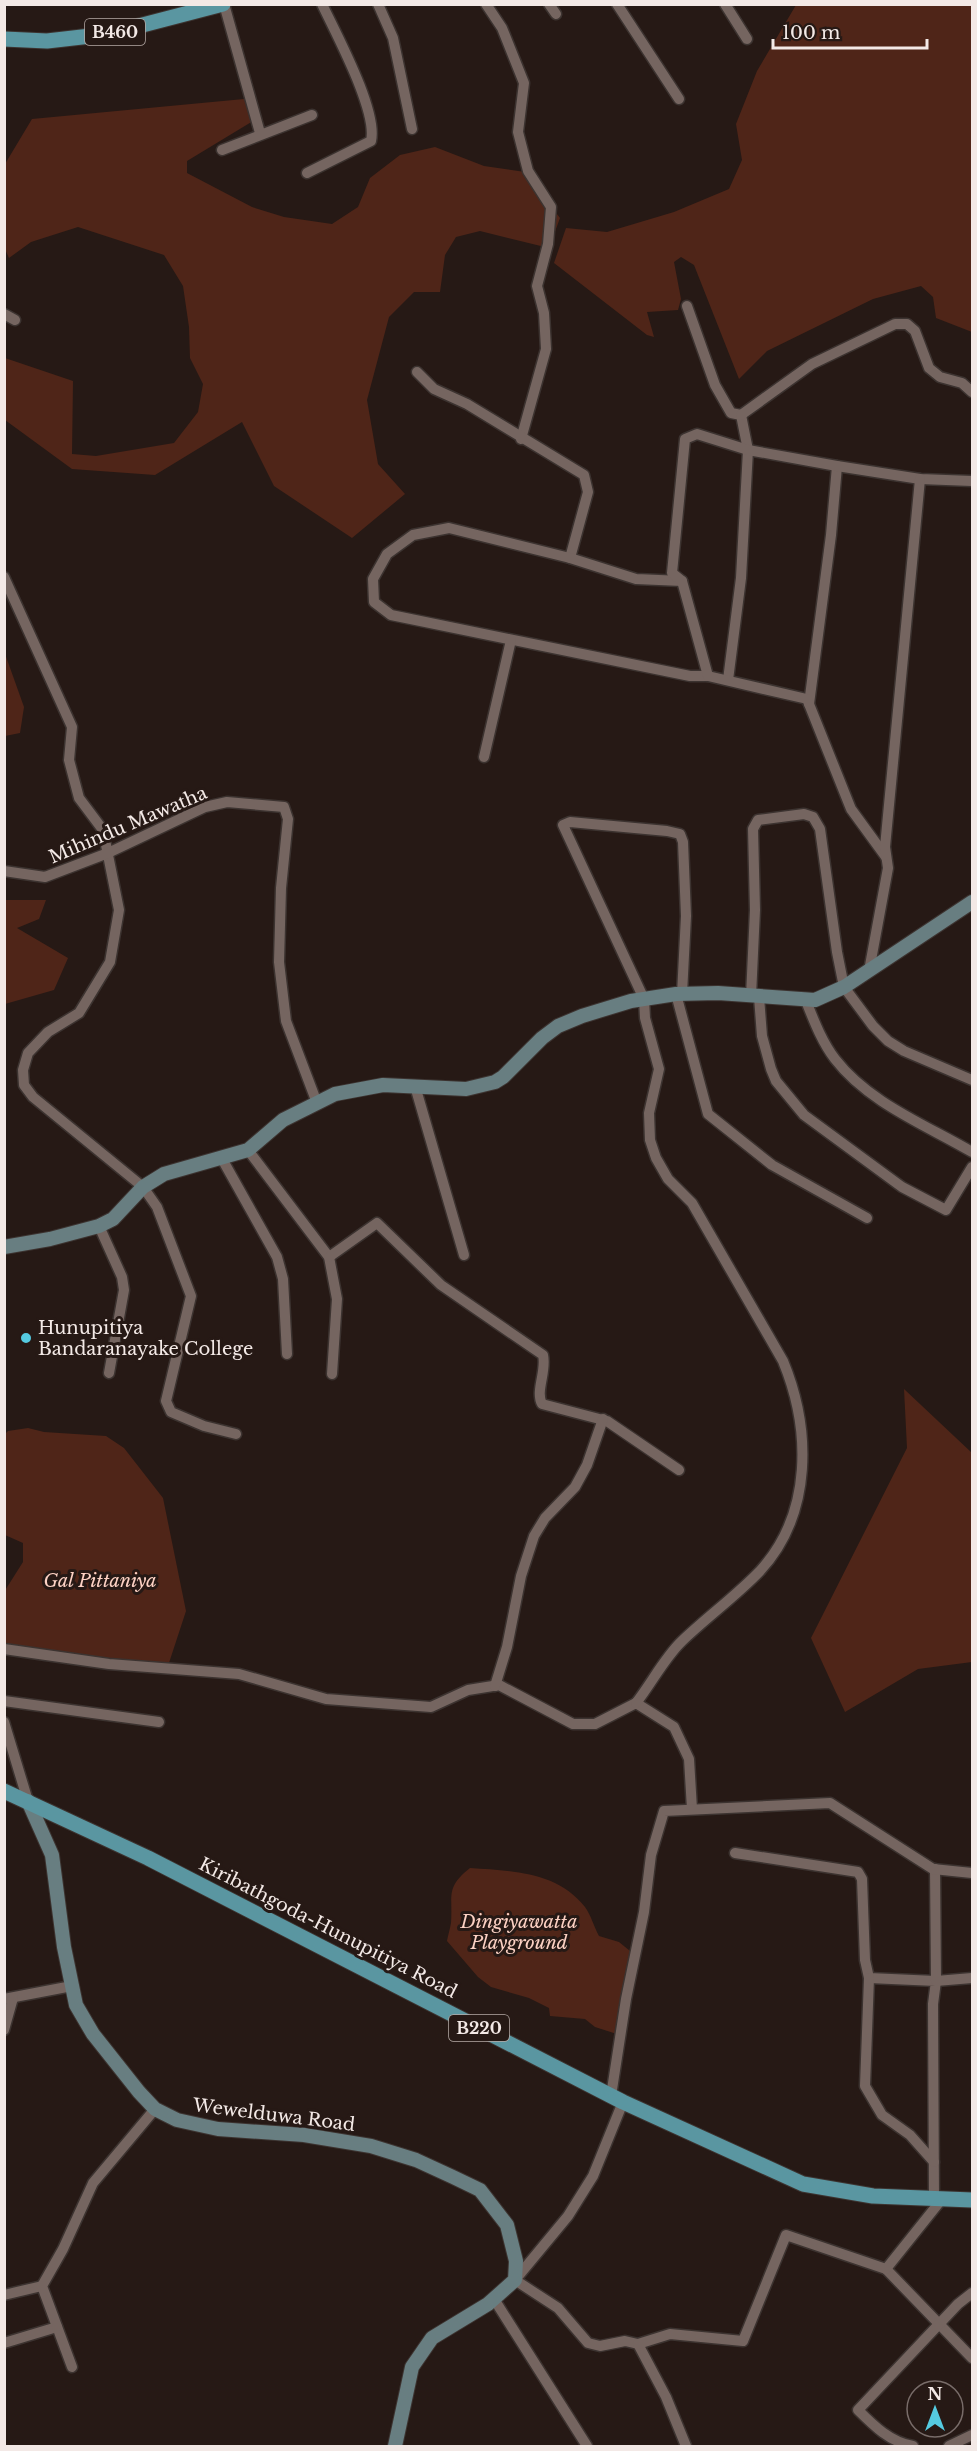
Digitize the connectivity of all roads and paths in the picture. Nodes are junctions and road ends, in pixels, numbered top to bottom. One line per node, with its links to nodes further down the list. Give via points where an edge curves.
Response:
1 (223, 4): 7 (main road, B460, via 108,34 47,41); 12 (street)
2 (322, 4): 14 (street, via 362,92 373,134 371,141)
3 (378, 4): 11 (street, via 393,38)
4 (486, 4): 21 (street, via 502,28 524,83 518,132 528,171 551,207 548,244 537,286 544,313 546,349)
5 (617, 4): 9 (street)
6 (725, 4): 8 (street)
7 (4, 39)
8 (747, 39)
9 (679, 99)
10 (312, 115): 12 (street)
11 (412, 129)
12 (260, 134): 13 (street)
13 (222, 150)
14 (307, 173)
15 (687, 306): 20 (street, via 715,386 731,413)
16 (4, 314): 17 (street)
17 (15, 320)
18 (417, 372): 21 (street, via 434,389 467,404)
19 (972, 392): 20 (street, via 929,368 915,330 907,324 895,324 812,364)
20 (741, 415): 22 (street)
21 (521, 439): 26 (street, via 584,475 588,492)
22 (748, 450): 23 (street); 28 (street, via 697,434 685,439 672,573); 31 (street, via 741,578)
23 (837, 466): 24 (street); 32 (street)
24 (920, 479): 25 (street); 35 (street)
25 (972, 481)
26 (570, 558): 28 (street, via 636,579); 29 (street, via 449,528 413,535 387,554 373,579 374,602 391,615)
27 (4, 576): 34 (street, via 72,727 69,760 79,798 103,830)
28 (682, 581): 30 (street)
29 (511, 640): 30 (street, via 690,676); 33 (street)
30 (708, 676): 31 (street)
31 (728, 680): 32 (street, via 807,699)
32 (809, 704): 35 (street, via 851,809)
33 (484, 757)
34 (108, 853): 36 (street, Mihindu Mawatha, via 45,877); 46 (street, Mihindu Mawatha, via 205,807 227,801 284,807 288,819 279,962 286,1021); 51 (street, via 120,910 110,962 79,1013 48,1032 28,1053 24,1085 33,1097)
35 (886, 857): 38 (street, via 888,868)
36 (4, 871)
37 (972, 902): 38 (street)
38 (869, 971): 39 (street)
39 (844, 987): 41 (street, via 820,829 813,817 804,814 758,820 753,829); 43 (street); 44 (street, via 888,1041)
40 (679, 994): 41 (street); 42 (street); 42 (street, via 686,916 680,834 570,822 563,825); 52 (street, via 708,1114 772,1165)
41 (755, 996): 43 (street); 50 (street, via 771,1069 804,1115 902,1187 946,1210)
42 (644, 999): 45 (street, via 558,1026 495,1082 466,1089); 66 (street, via 645,1018 659,1069 649,1113 650,1140 668,1179 692,1203 783,1360 794,1387 802,1437 802,1478 795,1510 782,1541 760,1570 680,1643)
43 (806, 1001): 48 (street, via 835,1059 858,1084)
44 (972, 1080)
45 (415, 1086): 46 (street, via 383,1085 335,1094); 55 (street)
46 (317, 1103): 47 (street, via 283,1120)
47 (248, 1150): 49 (street); 56 (street)
48 (972, 1152)
49 (221, 1157): 51 (street, via 164,1174); 57 (street, via 277,1257 283,1279)
50 (972, 1167)
51 (143, 1187): 53 (street, via 113,1219); 61 (street, via 157,1207 191,1296 166,1401 171,1412)
52 (867, 1218)
53 (99, 1226): 54 (street); 58 (street, via 124,1290)
54 (4, 1247)
55 (464, 1255)
56 (329, 1257): 59 (street, via 338,1299); 60 (street, via 377,1223 441,1285 543,1354 546,1364 539,1398 542,1404)
57 (286, 1354)
58 (109, 1373)
59 (332, 1374)
60 (603, 1419): 62 (street); 64 (street, via 575,1487 545,1518 534,1536)
61 (236, 1434)
62 (679, 1470)
63 (4, 1649): 64 (street, via 109,1664 239,1674 326,1699 431,1707 468,1690)
64 (495, 1686): 66 (street, via 573,1724 595,1724)
65 (4, 1701): 68 (street)
66 (636, 1703): 71 (street, via 674,1726 689,1759)
67 (4, 1722): 70 (street)
68 (159, 1722)
69 (4, 1791): 70 (main road, Kiribathgoda-Hunupitiya Road / B220)
70 (28, 1800): 78 (street, Wewelduwa Road, via 52,1856); 81 (main road, Kiribathgoda-Hunupitiya Road / B220)
71 (693, 1809): 73 (street, via 830,1803); 81 (street, via 664,1812 651,1855 626,1999)
72 (735, 1852): 75 (street, via 858,1872 862,1879)
73 (935, 1869): 74 (street); 77 (street)
74 (972, 1873)
75 (869, 1978): 77 (street); 83 (street, via 864,2086 882,2115 910,2135)
76 (972, 1978): 77 (street)
77 (936, 1981): 83 (street)
78 (72, 1986): 79 (street); 82 (street, Wewelduwa Road, via 76,2005 93,2034)
79 (9, 1998): 80 (street)
80 (4, 2030)
81 (617, 2099): 84 (main road, Kiribathgoda-Hunupitiya Road / B220, via 803,2184 873,2196); 87 (street, via 593,2176 568,2216)
82 (156, 2109): 87 (street, Wewelduwa Road, via 177,2120 218,2128 304,2134 371,2146 444,2172 480,2190 507,2225 516,2261); 88 (street, via 93,2183)
83 (934, 2162): 84 (street)
84 (938, 2199): 85 (main road, Kiribathgoda-Hunupitiya Road / B220); 86 (street)
85 (972, 2200)
86 (886, 2269): 92 (street); 95 (street, via 786,2235 743,2341 670,2334)
87 (515, 2280): 91 (street); 95 (street, via 558,2308 588,2343 600,2346 625,2340)
88 (42, 2286): 90 (street); 93 (street)
89 (972, 2293): 92 (street)
90 (4, 2295)
91 (494, 2299): 99 (street, via 432,2338 412,2367); 100 (street)
92 (939, 2325): 96 (street); 102 (street, via 858,2410 880,2431)
93 (57, 2327): 94 (street); 97 (street)
94 (4, 2343)
95 (638, 2344): 101 (street)
96 (972, 2358)
97 (72, 2367)
98 (972, 2435): 103 (street)
99 (395, 2446)
100 (587, 2446)
101 (686, 2446)
102 (913, 2446)
103 (950, 2446)

